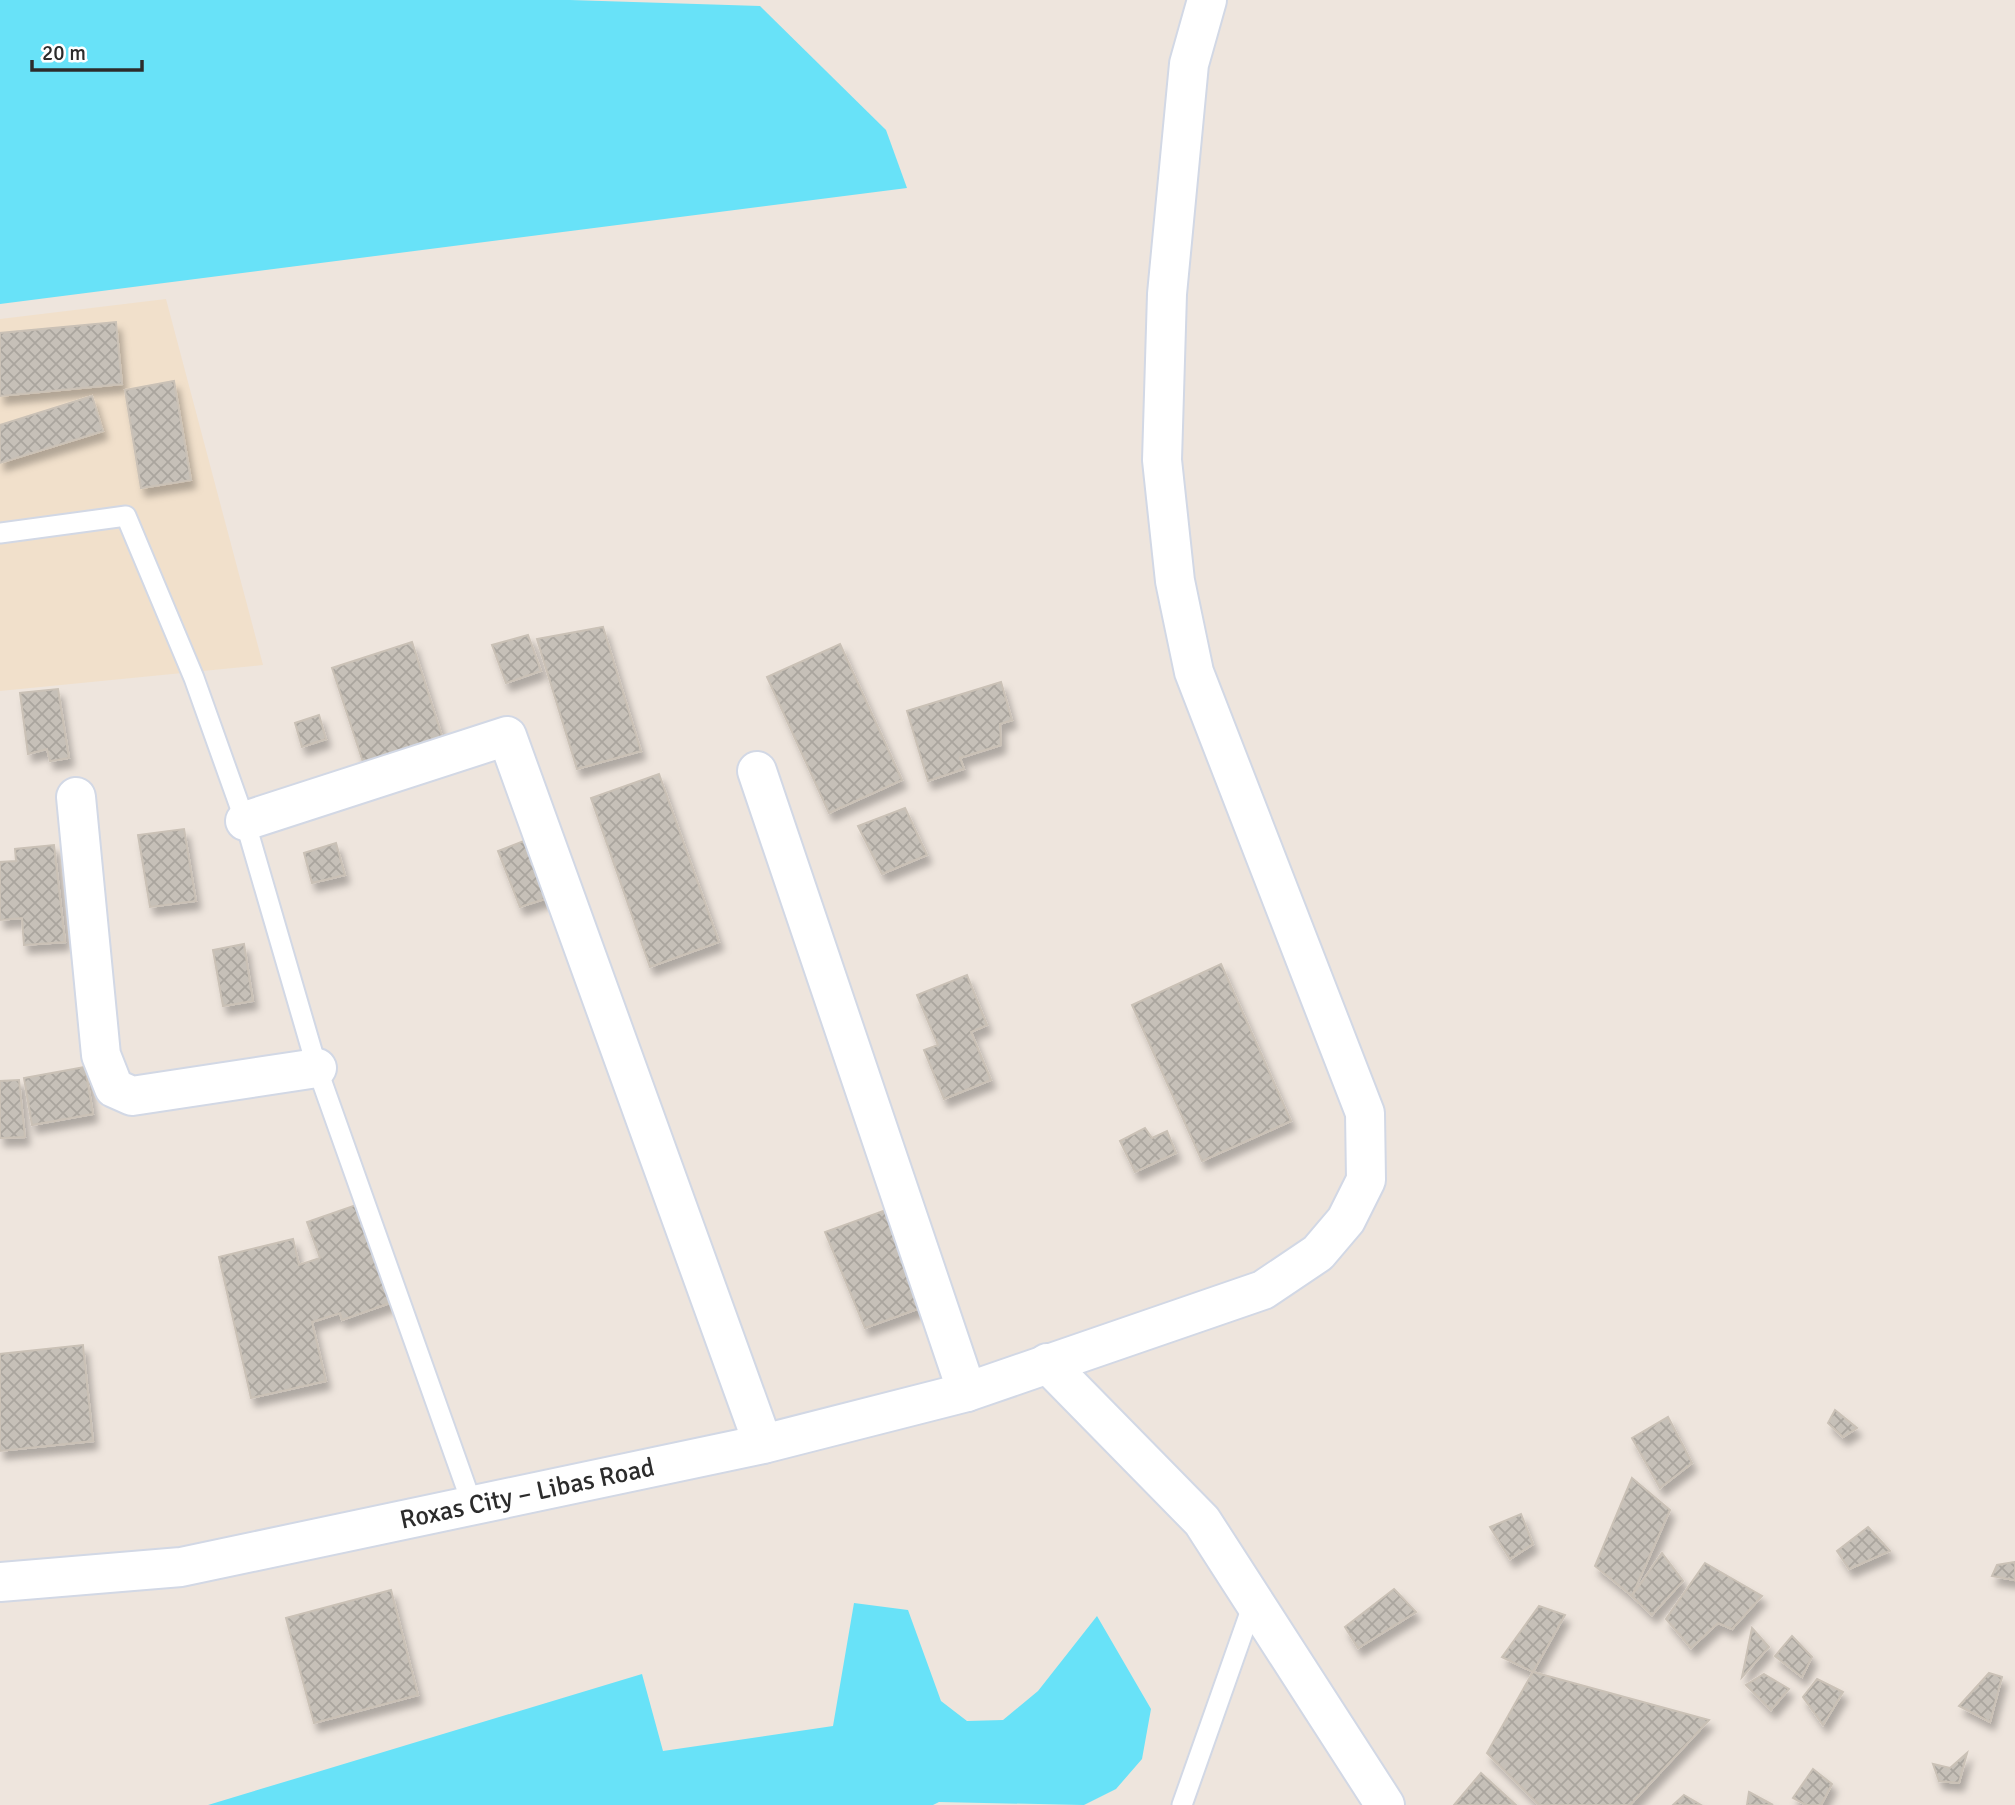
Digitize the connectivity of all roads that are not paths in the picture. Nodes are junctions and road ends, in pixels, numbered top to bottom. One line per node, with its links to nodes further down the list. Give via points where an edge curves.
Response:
1 (1207, 0): 7 (street, Roxas City – Libas Road, via 1189,64 1167,294 1162,460 1175,581 1194,672 1365,1114 1366,1180 1346,1220 1318,1253 1263,1290)
2 (0, 533): 5 (lane, via 126,516 194,678)
3 (757, 771): 8 (street)
4 (76, 797): 6 (street, via 101,1055 114,1088 132,1096)
5 (245, 821): 6 (lane); 9 (street, via 507,736)
6 (317, 1068): 10 (lane)
7 (1047, 1363): 8 (street, Roxas City – Libas Road); 12 (street, via 1202,1521)
8 (967, 1392): 9 (street, Roxas City – Libas Road)
9 (764, 1444): 10 (street, Roxas City – Libas Road)
10 (472, 1504): 11 (street, Roxas City – Libas Road, via 181,1567)
11 (0, 1582)
12 (1254, 1600): 13 (lane); 14 (street)
13 (1182, 1805)
14 (1385, 1805)

